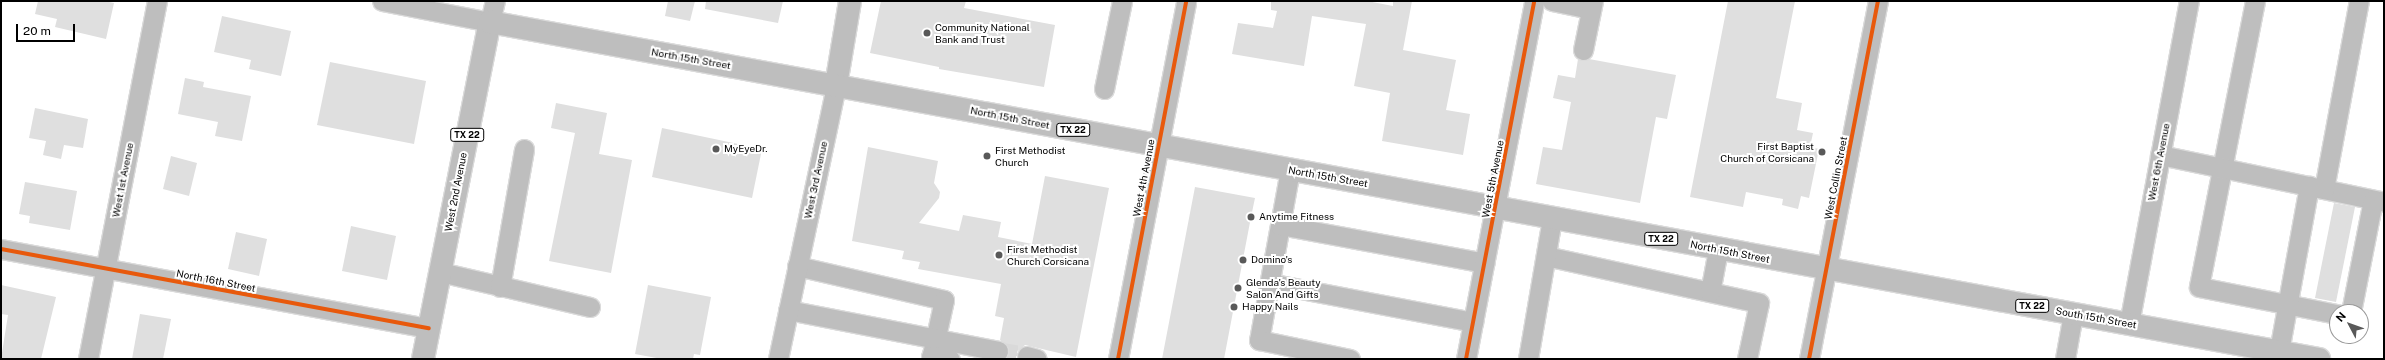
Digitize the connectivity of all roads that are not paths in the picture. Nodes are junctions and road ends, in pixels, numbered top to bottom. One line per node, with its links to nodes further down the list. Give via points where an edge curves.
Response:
1 (157, 1): 32 (street, West 1st Avenue)
2 (382, 1): 13 (street, North 15th Street)
3 (850, 1): 15 (main road, West 3rd Avenue)
4 (1122, 1): 16 (street)
5 (1186, 1): 17 (street, West 4th Avenue)
6 (1534, 1): 24 (street, West 5th Avenue)
7 (1552, 1): 12 (street)
8 (1878, 1): 33 (street, West Collin Street)
9 (2188, 1): 19 (street, West 6th Avenue)
10 (2255, 1): 20 (street)
11 (2358, 1): 22 (street)
12 (1592, 5): 14 (street)
13 (493, 11): 15 (main road, North 15th Street / TX 22); 34 (main road, West 2nd Avenue / TX 22)
14 (1582, 50)
15 (836, 85): 17 (main road, North 15th Street / TX 22); 31 (street, West 3rd Avenue)
16 (1104, 89)
17 (1158, 146): 21 (main road, North 15th Street / TX 22); 54 (street, West 4th Avenue)
18 (524, 149): 36 (street)
19 (2160, 155): 20 (street); 45 (street, West 6th Avenue)
20 (2222, 168): 22 (street); 38 (street, via 2199,287)
21 (1290, 170): 24 (main road, North 15th Street / TX 22); 26 (street)
22 (2316, 187): 23 (street); 38 (street)
23 (2379, 201): 39 (street)
24 (1495, 208): 25 (main road, North 15th Street / TX 22); 30 (street, West 5th Avenue)
25 (1552, 218): 28 (main road, North 15th Street / TX 22); 29 (street)
26 (1280, 225): 30 (street); 35 (street)
27 (1, 249): 32 (street, North 16th Street)
28 (1718, 250): 33 (main road, North 15th Street / TX 22); 37 (street)
29 (1546, 256): 37 (street); 57 (street)
30 (1485, 263): 44 (street, West 5th Avenue)
31 (797, 266): 41 (street, West 3rd Avenue); 49 (street, via 944,300)
32 (106, 268): 46 (street, North 16th Street); 50 (street, West 1st Avenue)
33 (1826, 270): 43 (main road, South 15th Street / TX 22); 59 (street, West Collin Street)
34 (440, 272): 36 (street); 46 (main road, West 2nd Avenue / TX 22)
35 (1269, 283): 44 (street); 55 (street, via 1259,340)
36 (500, 287): 40 (street)
37 (1710, 292): 58 (street, via 1759,303)
38 (2288, 304): 42 (street); 48 (street)
39 (2354, 304)
40 (590, 308)
41 (788, 310): 49 (street); 52 (street, West 3rd Avenue)
42 (2329, 312)
43 (2073, 314): 45 (main road, South 15th Street / TX 22); 60 (street)
44 (1473, 322): 56 (street, West 5th Avenue)
45 (2129, 324): 48 (main road, South 15th Street / TX 22)
46 (429, 328): 51 (main road, West 2nd Avenue / TX 22)
47 (998, 351): 49 (street)
48 (2279, 351): 61 (main road, South 15th Street / TX 22)
49 (932, 352): 53 (street)
50 (88, 359)
51 (423, 359)
52 (778, 359)
53 (950, 359)
54 (1118, 359)
55 (1350, 359)
56 (1466, 359)
57 (1528, 359)
58 (1748, 359)
59 (1809, 359)
60 (2065, 359)
61 (2319, 359)

